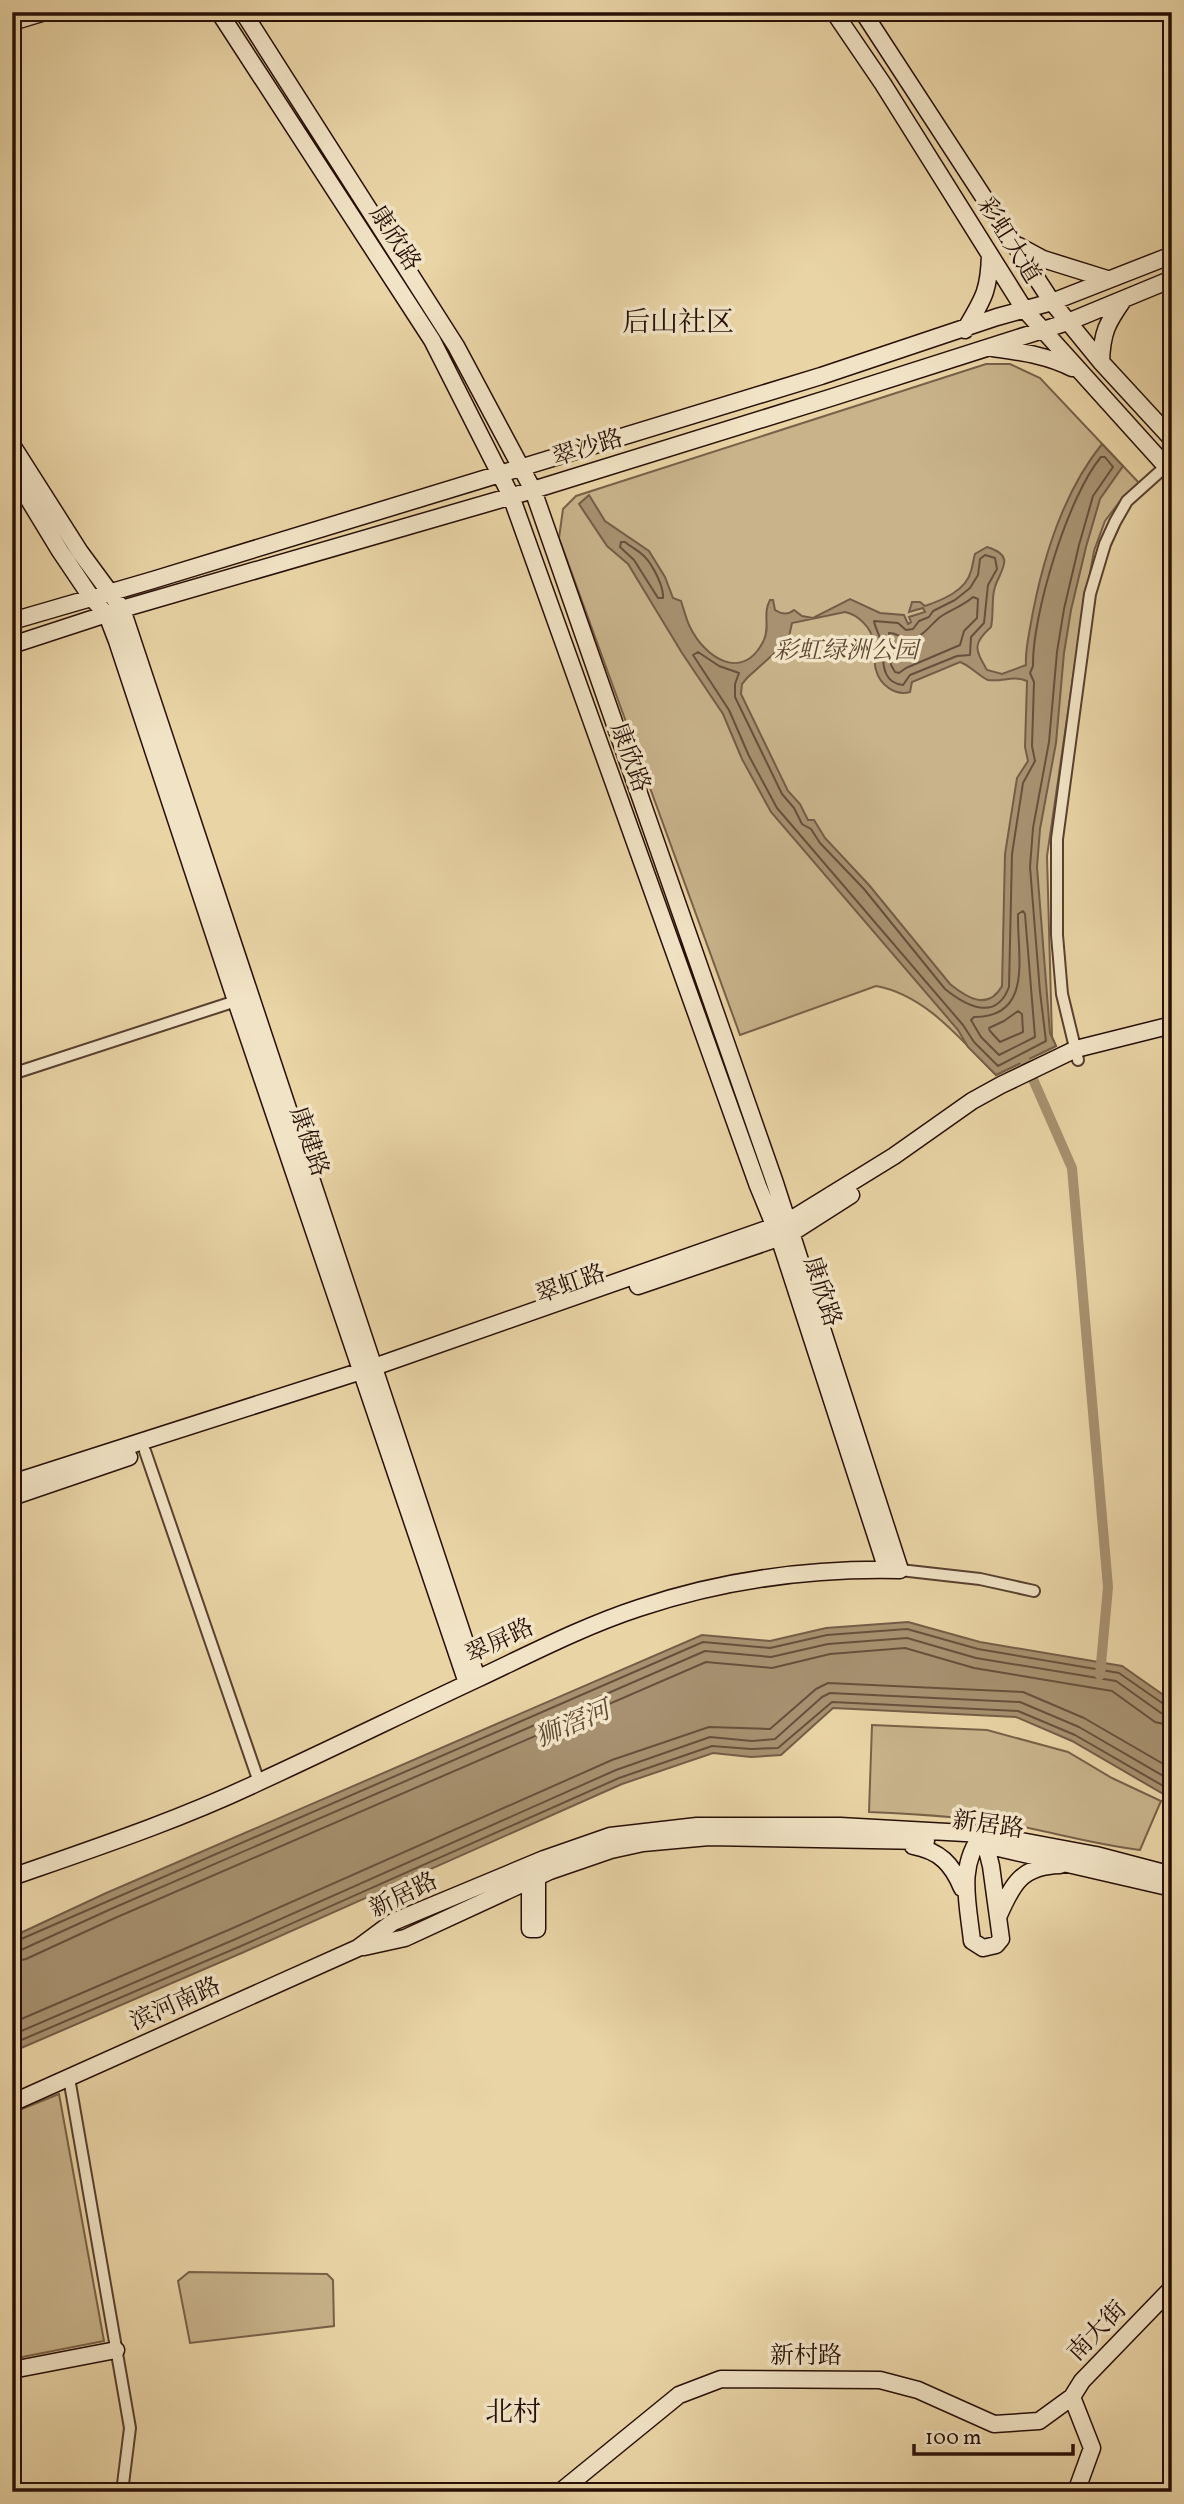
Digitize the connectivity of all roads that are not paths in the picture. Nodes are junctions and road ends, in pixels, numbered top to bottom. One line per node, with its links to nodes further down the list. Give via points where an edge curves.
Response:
1 (45, 12): 6 (street)
2 (219, 12): 26 (street, 康欣路, via 432,340)
3 (243, 12): 23 (street, 康欣路, via 456,346)
4 (834, 12): 8 (street, 彩虹大道)
5 (863, 12): 7 (street, 彩虹大道)
6 (12, 22)
7 (1015, 243): 10 (street, via 1043,259); 13 (street, 彩虹大道)
8 (990, 255): 14 (street, 彩虹大道); 16 (street, via 984,298)
9 (1172, 255): 10 (street, 翠沙路)
10 (1107, 279): 13 (street, 翠沙路)
11 (1172, 279): 12 (street, 翠沙路)
12 (1124, 299): 15 (street, 翠沙路); 19 (street, via 1106,324)
13 (1052, 302): 14 (street, 翠沙路); 15 (street, 彩虹大道)
14 (1024, 309): 16 (street, 翠沙路); 17 (street, 彩虹大道)
15 (1068, 322): 17 (street, 翠沙路); 19 (street, 彩虹大道)
16 (965, 330): 23 (street, 翠沙路)
17 (1043, 331): 18 (street, 翠沙路); 20 (street, 彩虹大道)
18 (987, 348): 20 (street, via 1027,352); 27 (street, 翠沙路)
19 (1101, 362): 21 (street, 彩虹大道)
20 (1081, 372): 24 (street, 彩虹大道)
21 (1172, 439)
22 (12, 445): 29 (street)
23 (521, 467): 26 (street, 翠沙路); 27 (street, 康欣路)
24 (1169, 469): 36 (street, via 1127,501 1105,544 1090,594 1057,839 1057,936)
25 (12, 472): 30 (street)
26 (499, 474): 28 (street, 康欣路); 29 (street, 翠沙路)
27 (533, 490): 28 (street, 翠沙路); 38 (street, 康欣路)
28 (511, 496): 31 (street, 翠沙路); 38 (street, 康欣路, via 758,1186)
29 (110, 592): 30 (street, 翠沙路); 31 (street)
30 (90, 597): 31 (street); 32 (street, 翠沙路)
31 (115, 612): 33 (street, 翠沙路); 34 (street, 康健路)
32 (12, 621)
33 (12, 645)
34 (243, 999): 37 (street); 39 (street, 康健路)
35 (1172, 1025): 36 (street, 翠虹路, via 1110,1041)
36 (1070, 1058): 38 (street, 翠虹路, via 972,1101)
37 (12, 1074)
38 (783, 1230): 39 (street, 翠虹路); 43 (street, 康欣路)
39 (369, 1374): 40 (street, 翠虹路); 41 (street, 翠虹路); 45 (street, 康健路)
40 (145, 1451): 42 (street, 翠虹路); 46 (street)
41 (12, 1483)
42 (12, 1497)
43 (893, 1570): 44 (street, 翠屏路, via 979,1579); 45 (street, 翠屏路, via 772,1577 671,1598 575,1632)
44 (1034, 1591)
45 (472, 1681): 46 (street, 翠屏路)
46 (259, 1783): 52 (street, 翠屏路, via 156,1826)
47 (884, 1840): 48 (street, 新居路); 50 (street, 新居路, via 709,1837 611,1850); 54 (street, via 941,1855 954,1869)
48 (981, 1840): 49 (street, 新居路); 50 (street, 新居路, via 840,1826 697,1826 610,1836); 51 (street, 新居路, via 1096,1855); 54 (street, via 965,1876); 55 (street)
49 (1072, 1864): 53 (street, 新居路); 55 (street, via 1033,1869 1018,1878)
50 (534, 1870): 56 (street, 新居路, via 405,1938)
51 (1172, 1875)
52 (12, 1877)
53 (1172, 1888)
54 (968, 1910): 55 (street, via 992,1906); 55 (street, via 972,1941 983,1948 1001,1939)
55 (997, 1914)
56 (358, 1948): 57 (street, 滨河南路)
57 (69, 2078): 58 (street, 滨河南路); 60 (street)
58 (12, 2102)
59 (1172, 2288): 62 (street, 南大街)
60 (116, 2350): 61 (street); 63 (street, via 130,2428)
61 (12, 2370)
62 (1072, 2397): 64 (street, 新村路, via 1039,2421 993,2424 918,2390 880,2380 721,2379 679,2395); 65 (street, 南大街, via 1092,2448)
63 (122, 2492)
64 (560, 2492)
65 (1076, 2492)

